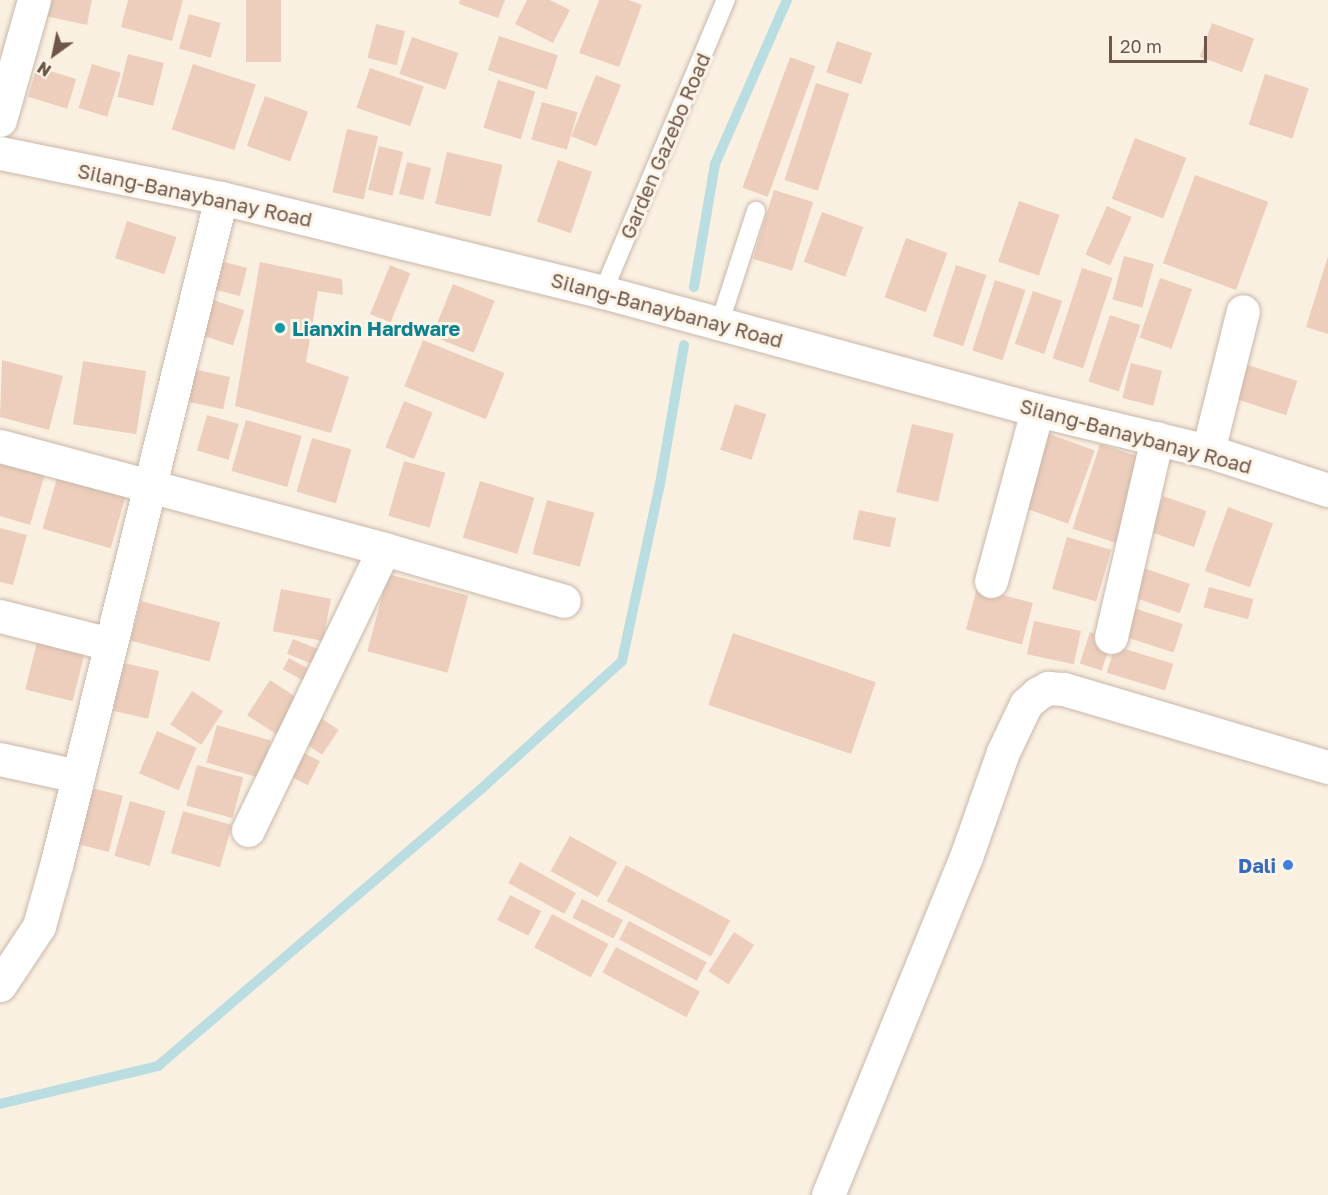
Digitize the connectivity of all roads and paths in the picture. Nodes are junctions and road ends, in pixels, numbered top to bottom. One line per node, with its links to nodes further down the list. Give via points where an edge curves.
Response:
1 (34, 0): 3 (street)
2 (726, 0): 7 (lane, Garden Gazebo Road)
3 (0, 120)
4 (0, 153): 5 (street, Silang-Banaybanay Road)
5 (221, 198): 7 (street, Silang-Banaybanay Road); 14 (street)
6 (756, 211): 9 (lane)
7 (603, 292): 9 (street, Silang-Banaybanay Road)
8 (1243, 311): 13 (street)
9 (718, 325): 10 (street, Silang-Banaybanay Road)
10 (1037, 410): 11 (street, Silang-Banaybanay Road); 17 (street)
11 (1157, 438): 13 (street, Silang-Banaybanay Road); 20 (street)
12 (0, 446): 14 (street)
13 (1208, 451): 15 (street, Silang-Banaybanay Road)
14 (148, 486): 16 (street); 21 (street)
15 (1328, 490)
16 (384, 549): 18 (street); 25 (street)
17 (991, 581)
18 (564, 601)
19 (0, 616): 21 (street)
20 (1111, 637)
21 (110, 644): 24 (street)
22 (0, 759): 24 (street)
23 (1328, 767): 27 (street, via 1064,689 1048,688 1037,694 1026,704 1003,752 966,857)
24 (78, 776): 26 (street, via 39,926)
25 (248, 830)
26 (0, 985)
27 (828, 1195)

